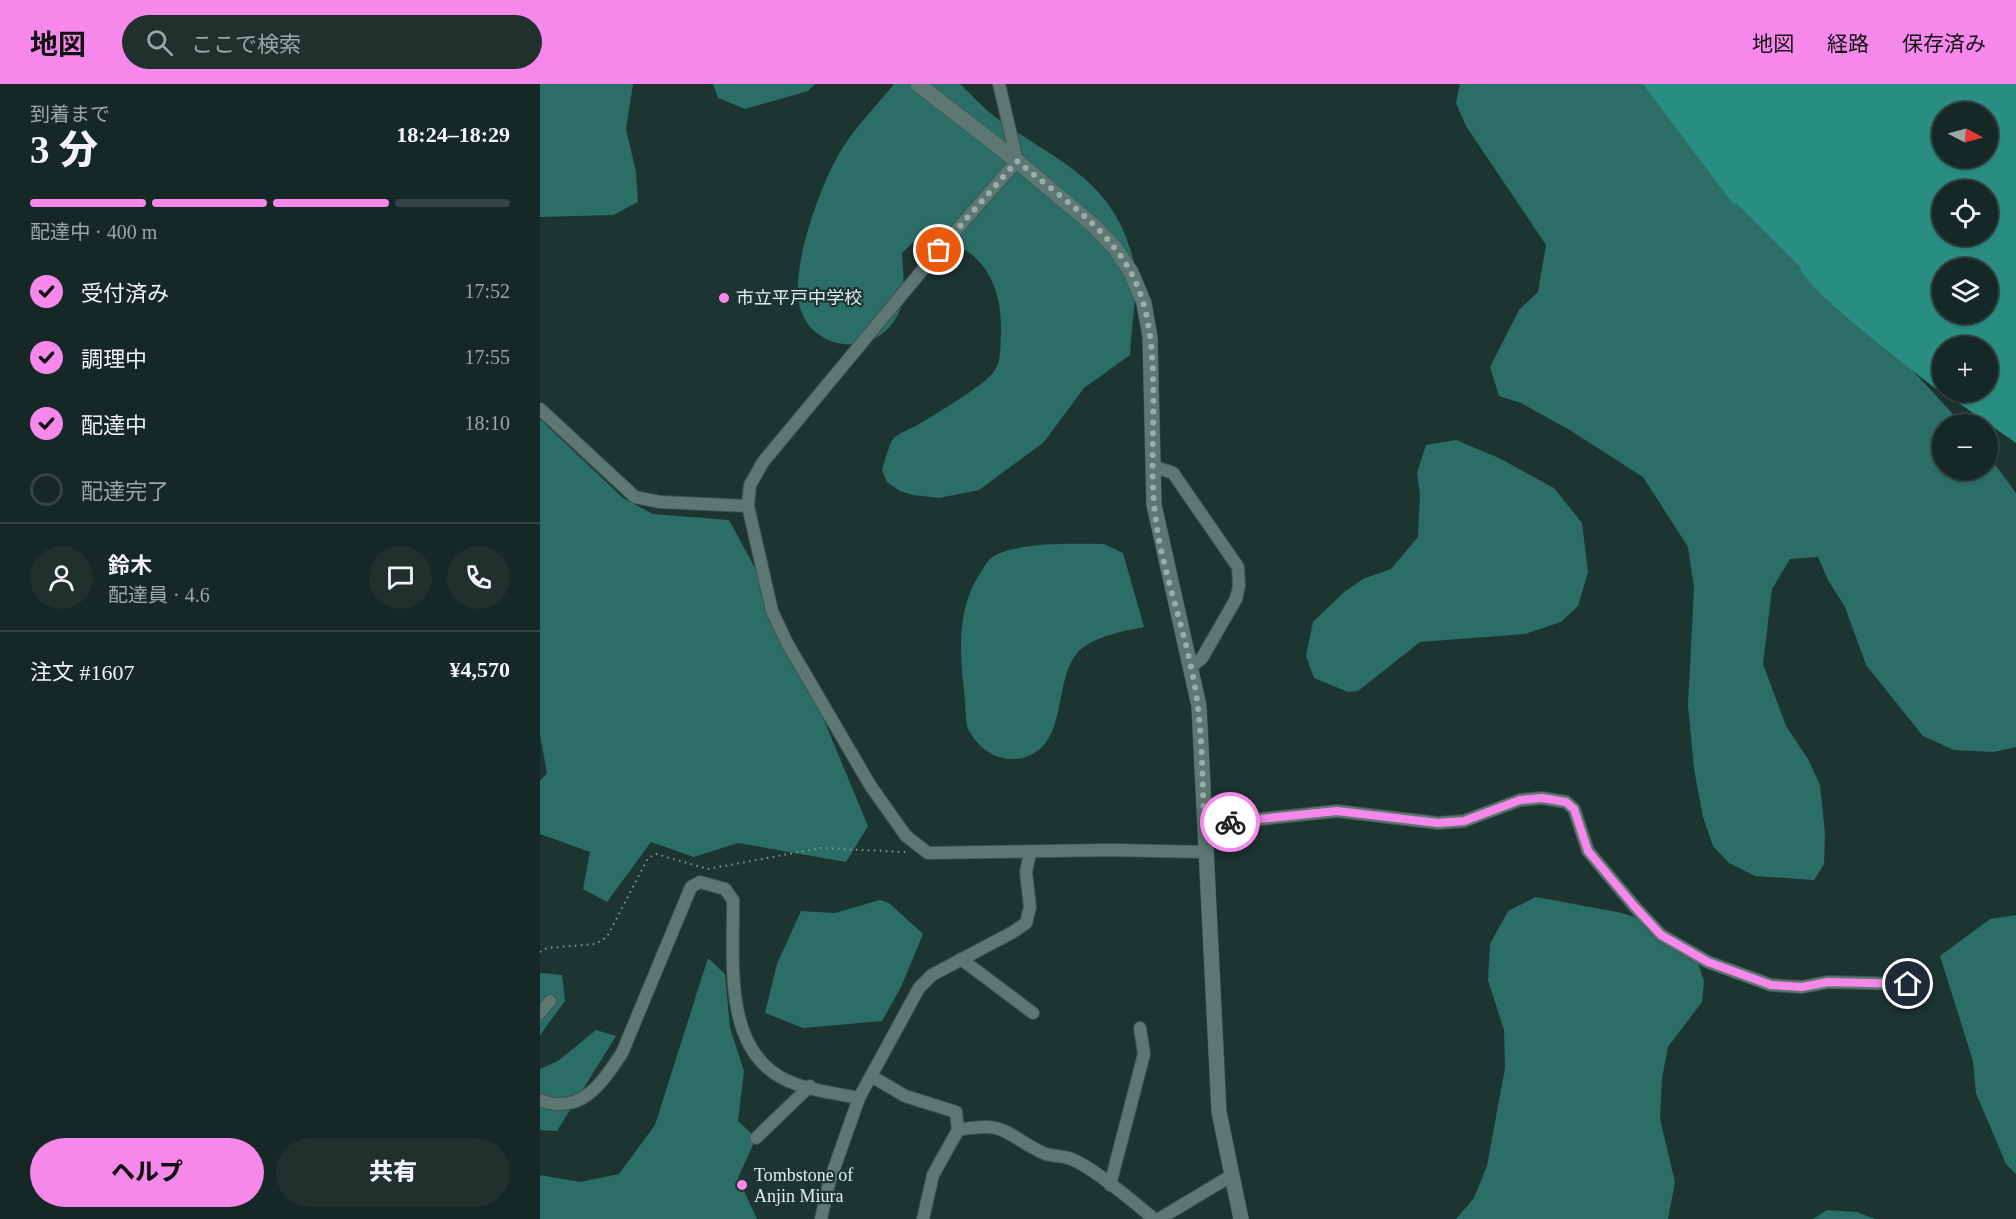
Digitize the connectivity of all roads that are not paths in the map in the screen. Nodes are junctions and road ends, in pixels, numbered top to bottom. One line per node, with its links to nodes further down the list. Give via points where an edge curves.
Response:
1 (918, 84): 3 (street)
2 (999, 84): 3 (street)
3 (1017, 161): 5 (street, via 1094,226 1131,272 1144,303 1150,337); 6 (street, via 762,462 750,485)
4 (540, 409): 6 (street, via 635,497)
5 (1152, 466): 7 (street, via 1154,505); 7 (street, via 1173,473 1238,567 1236,599 1202,658)
6 (748, 506): 10 (street, via 772,611 787,643 870,785 906,836 928,853)
7 (1191, 667): 8 (street, via 1199,706)
8 (1204, 825): 9 (street); 12 (street, via 1337,811 1438,823 1464,821 1520,800 1566,802 1574,809 1588,851 1635,907 1661,935 1708,962 1771,985)
9 (1205, 852): 10 (street); 23 (street, via 1220,1112)
10 (1030, 853): 11 (street, via 1026,872 1030,907 1026,923)
11 (962, 958): 15 (street); 17 (street, via 932,975 919,988)
12 (1908, 984)
13 (550, 1001): 14 (street)
14 (540, 1013)
15 (1033, 1014)
16 (1140, 1028): 24 (street, via 1144,1054)
17 (871, 1076): 19 (street); 21 (street, via 905,1096 956,1112)
18 (810, 1086): 19 (street); 20 (street, via 786,1080 755,1058 736,1006 733,900 725,889 700,882 691,886 622,1053 606,1076 587,1097 564,1106); 22 (street)
19 (859, 1098): 25 (street, via 829,1183)
20 (540, 1100)
21 (958, 1130): 24 (street, via 999,1127 1046,1154 1071,1159); 26 (street, via 933,1175)
22 (756, 1138)
23 (1231, 1176): 28 (street); 29 (street)
24 (1110, 1185): 27 (street)
25 (821, 1219)
26 (923, 1219)
27 (1154, 1219)
28 (1159, 1219)
29 (1241, 1219)

